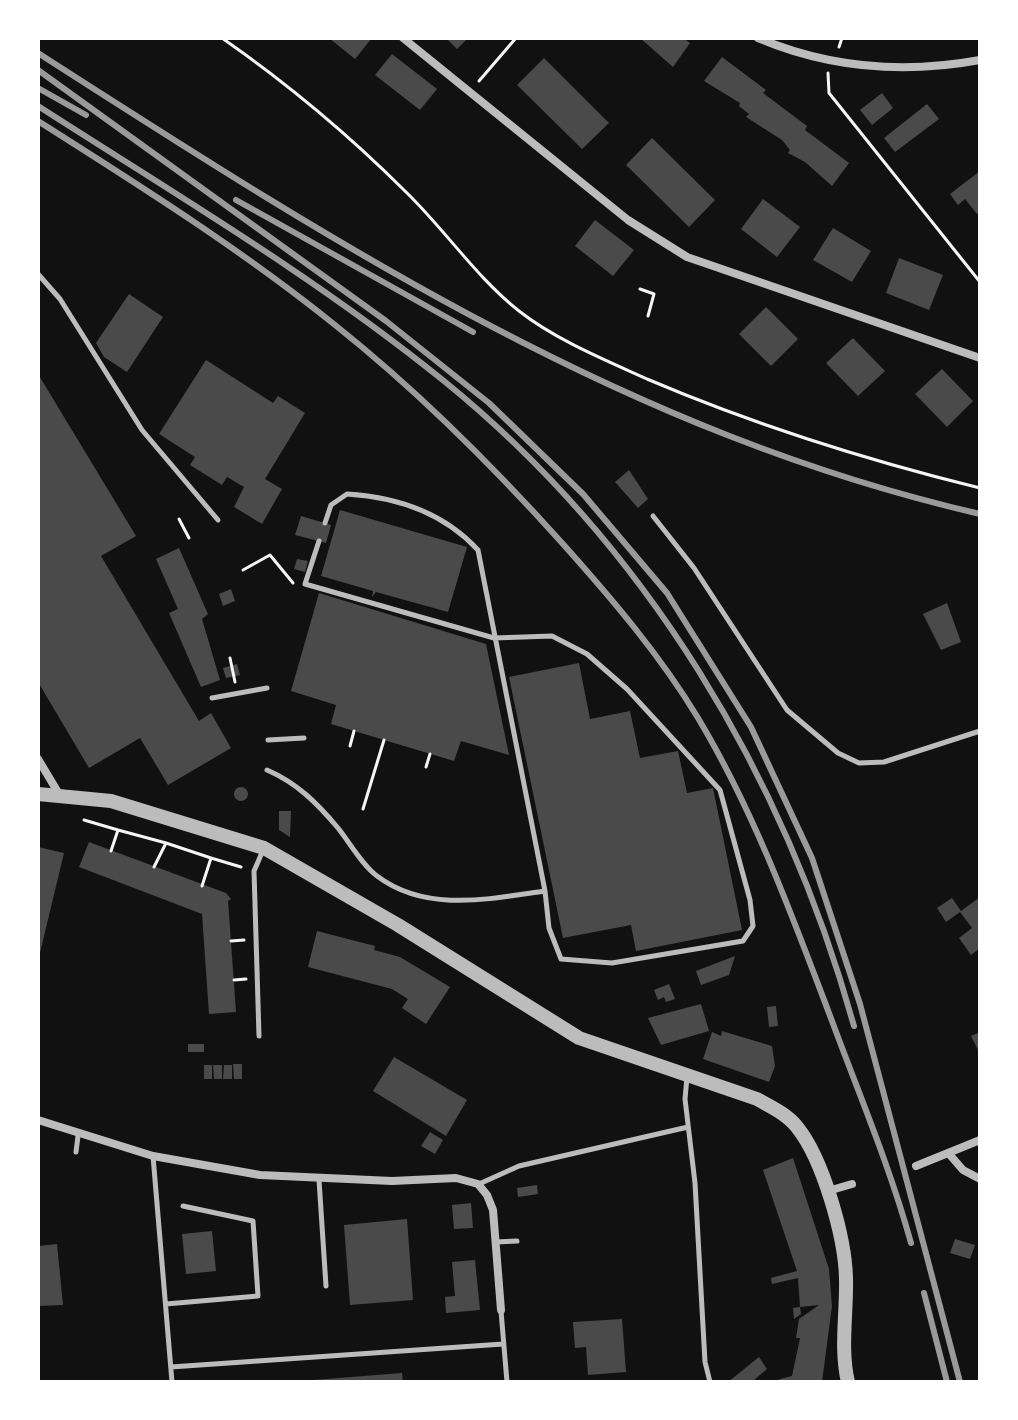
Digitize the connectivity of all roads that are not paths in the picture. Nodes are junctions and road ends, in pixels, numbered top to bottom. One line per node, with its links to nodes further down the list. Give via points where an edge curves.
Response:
1 (403, 38): 5 (street, via 628,220 687,257)
2 (758, 38): 3 (street, via 827,61 887,68)
3 (980, 60)
4 (38, 274): 7 (lane, via 60,299 142,430)
5 (980, 358)
6 (653, 516): 13 (lane, via 694,568 787,710 838,753 859,763 884,762)
7 (218, 520)
8 (325, 523): 10 (lane, via 331,505 347,494 378,496 420,509 460,530 478,550)
9 (319, 541): 10 (lane, via 305,584)
10 (494, 638): 21 (lane); 21 (lane, via 552,636 587,654 699,765 720,790 753,926 743,941 612,963 561,959 549,928)
11 (267, 688): 12 (lane)
12 (212, 698)
13 (980, 731)
14 (304, 738): 15 (lane)
15 (268, 740)
16 (38, 759): 19 (street)
17 (267, 770): 21 (lane, via 317,803 375,875 400,890 429,899 475,901)
18 (38, 794): 19 (street)
19 (59, 794): 20 (street, via 111,801)
20 (264, 848): 22 (lane, via 254,871); 23 (street, via 579,1038)
21 (545, 891)
22 (259, 1036)
23 (687, 1076): 25 (lane); 36 (street, via 780,1111 807,1143)
24 (38, 1120): 26 (street)
25 (689, 1127): 34 (lane, via 519,1166); 47 (lane)
26 (78, 1136): 28 (lane); 30 (street)
27 (980, 1140): 29 (street)
28 (76, 1152)
29 (950, 1155): 31 (street); 32 (street)
30 (153, 1156): 33 (street); 41 (lane)
31 (916, 1166)
32 (980, 1179)
33 (319, 1180): 34 (street, via 456,1178); 40 (lane)
34 (478, 1184): 39 (street, via 493,1210)
35 (852, 1184): 36 (street)
36 (827, 1191): 48 (street, via 846,1276)
37 (183, 1206): 41 (lane, via 253,1221 258,1296)
38 (517, 1241): 39 (lane)
39 (495, 1242): 42 (street)
40 (326, 1286)
41 (166, 1304): 44 (lane)
42 (501, 1310): 43 (lane)
43 (503, 1344): 44 (lane); 46 (lane)
44 (171, 1367): 45 (lane)
45 (172, 1382)
46 (507, 1382)
47 (710, 1382)
48 (848, 1382)

